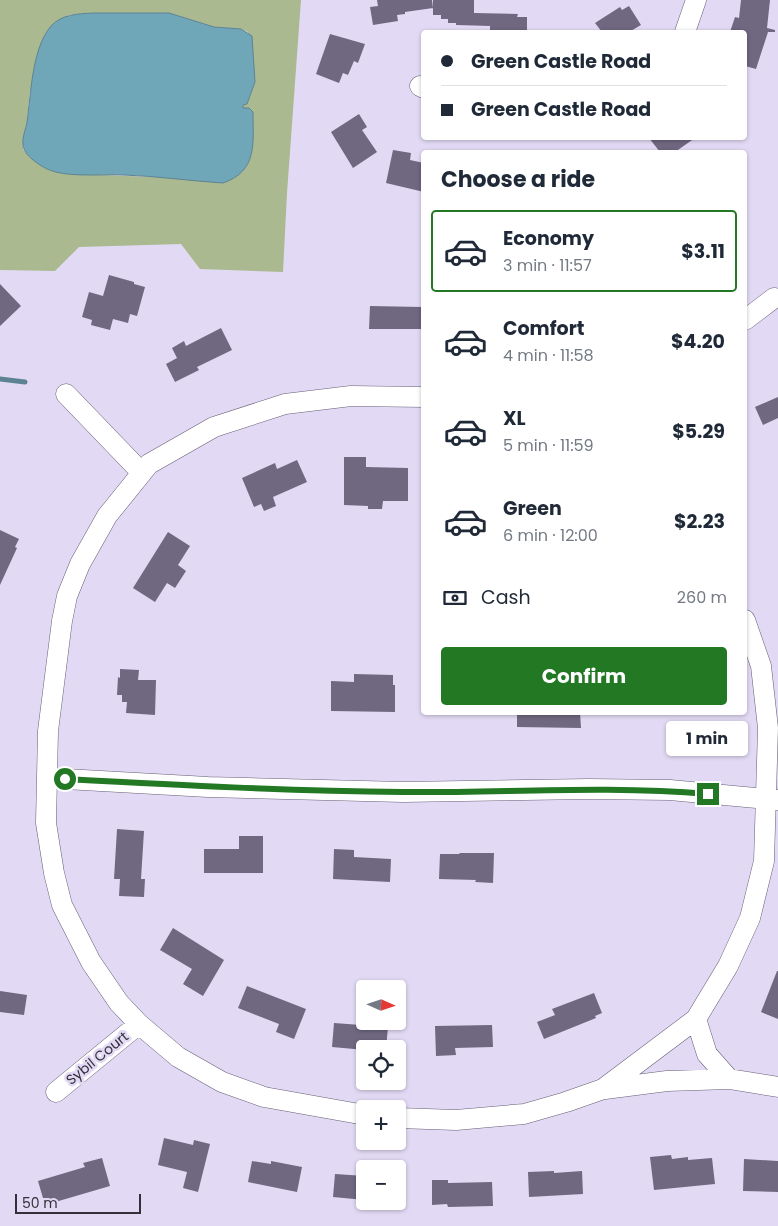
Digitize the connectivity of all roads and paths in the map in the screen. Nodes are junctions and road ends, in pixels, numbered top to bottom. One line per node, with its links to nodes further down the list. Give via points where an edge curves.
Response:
1 (696, 0): 2 (street)
2 (686, 30)
3 (774, 298): 4 (street)
4 (747, 318)
5 (66, 394): 7 (street)
6 (421, 397): 7 (street, via 351,396 285,404 214,427 149,464)
7 (142, 473): 9 (street, via 107,516 80,564 67,596 56,654)
8 (747, 626): 10 (street, via 761,666)
9 (47, 778): 10 (street, via 208,787 403,792 670,790); 12 (street, via 46,823 62,905 91,962 119,1003)
10 (772, 800): 11 (street, via 764,861 750,918 728,966)
11 (696, 1019): 13 (street, via 707,1054); 15 (street)
12 (139, 1024): 16 (street, Sybil Court); 17 (street, via 178,1057 222,1082 264,1097)
13 (729, 1079): 14 (street); 15 (street, via 667,1080)
14 (778, 1087)
15 (603, 1089): 18 (street, via 524,1114 456,1120)
16 (56, 1092)
17 (356, 1113)
18 (406, 1118)

